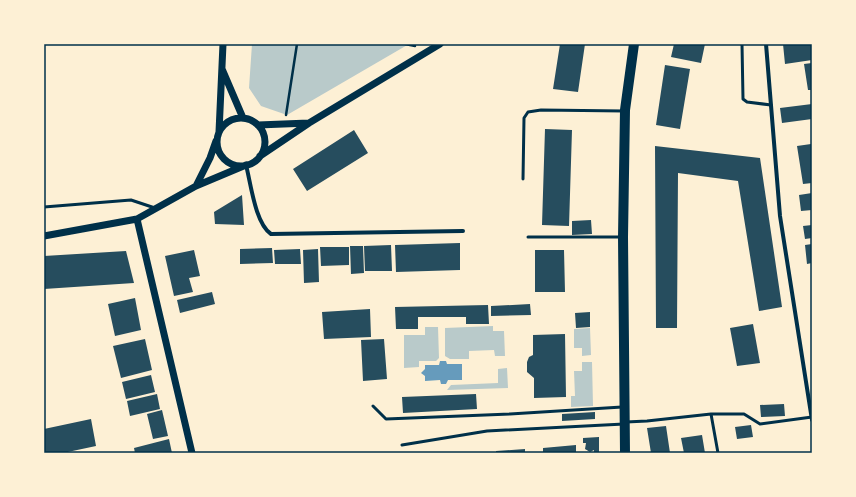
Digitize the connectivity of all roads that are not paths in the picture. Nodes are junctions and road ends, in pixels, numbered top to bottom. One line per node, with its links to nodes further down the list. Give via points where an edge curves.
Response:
1 (223, 44): 6 (street)
2 (440, 44): 10 (street)
3 (634, 44): 8 (main road)
4 (742, 44): 7 (lane, via 744,99 747,102)
5 (766, 44): 7 (street)
6 (221, 67): 9 (street); 12 (street)
7 (771, 105): 27 (street, via 780,216)
8 (625, 110): 15 (lane, via 528,112 524,118); 23 (main road)
9 (244, 118): 11 (street); 12 (street, via 229,121)
10 (310, 123): 11 (street); 13 (street)
11 (258, 125): 13 (street, via 264,140)
12 (218, 135): 14 (street, via 220,153 224,159 238,166); 16 (street)
13 (260, 156): 14 (street)
14 (246, 165): 16 (street); 20 (street, via 259,219 264,229 271,234)
15 (523, 179)
16 (196, 186): 18 (street)
17 (44, 207): 18 (lane, via 131,200)
18 (156, 208): 19 (street)
19 (138, 219): 21 (street); 30 (street)
20 (463, 231)
21 (44, 236)
22 (528, 237): 23 (lane)
23 (623, 237): 25 (main road)
24 (373, 406): 25 (lane, via 386,419)
25 (624, 407): 28 (main road)
26 (711, 414): 27 (lane, via 744,414 760,424); 28 (lane); 32 (lane)
27 (812, 419)
28 (624, 423): 29 (lane, via 487,430); 31 (main road)
29 (402, 445)
30 (192, 453)
31 (625, 453)
32 (718, 453)

